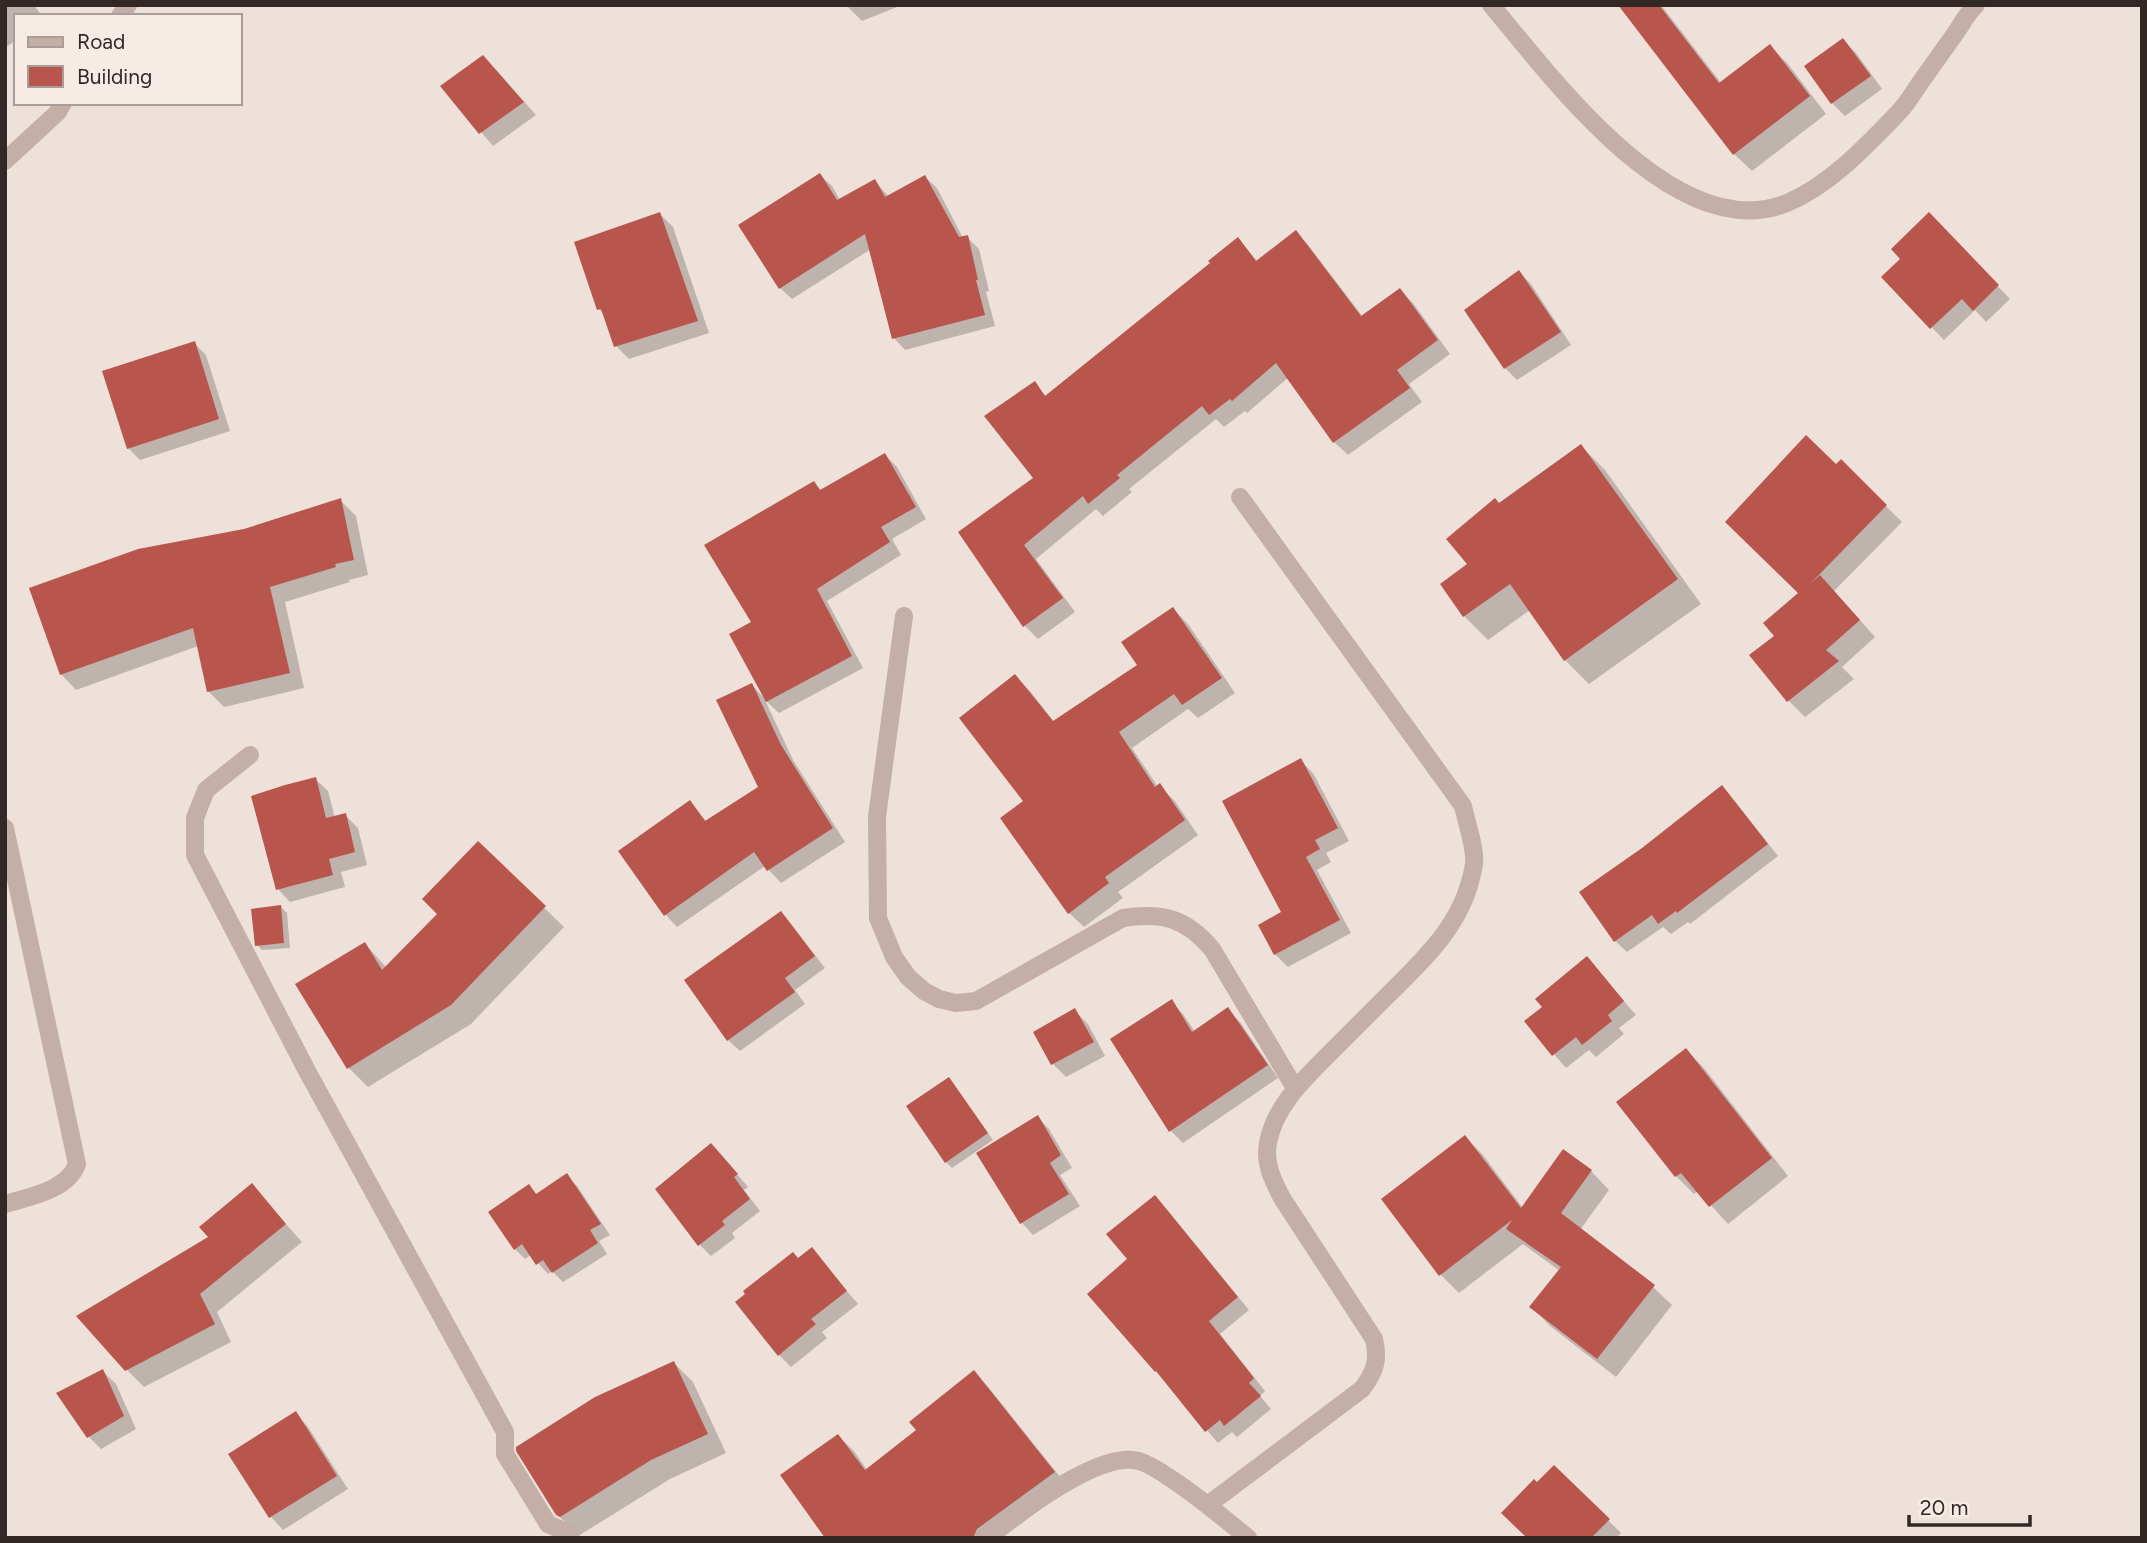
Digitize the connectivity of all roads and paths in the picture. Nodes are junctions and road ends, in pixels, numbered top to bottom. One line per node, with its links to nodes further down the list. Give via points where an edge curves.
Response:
1 (1491, 5): 2 (street, via 1573,103 1615,144 1679,190 1737,210 1786,203 1846,163 1901,111)
2 (1976, 5)
3 (61, 105): 4 (street)
4 (5, 161)
5 (1240, 497): 9 (street, via 1463,806 1474,861 1458,911 1434,949)
6 (904, 616): 9 (street, via 877,817 878,918 908,977 939,999 976,1001 1123,918 1164,917 1199,933 1212,949)
7 (250, 755): 12 (street, via 206,790 195,818 195,855 306,1069 505,1432 505,1454 548,1524)
8 (5, 828): 10 (street, via 77,1164 74,1173 58,1186)
9 (1295, 1088): 11 (street, via 1275,1120 1267,1163 1282,1198 1374,1339 1376,1365 1362,1389)
10 (5, 1204)
11 (1209, 1504): 13 (street, via 1158,1470 1137,1460 1119,1461 1074,1477); 14 (street)
12 (571, 1538)
13 (984, 1538)
14 (1248, 1538)

